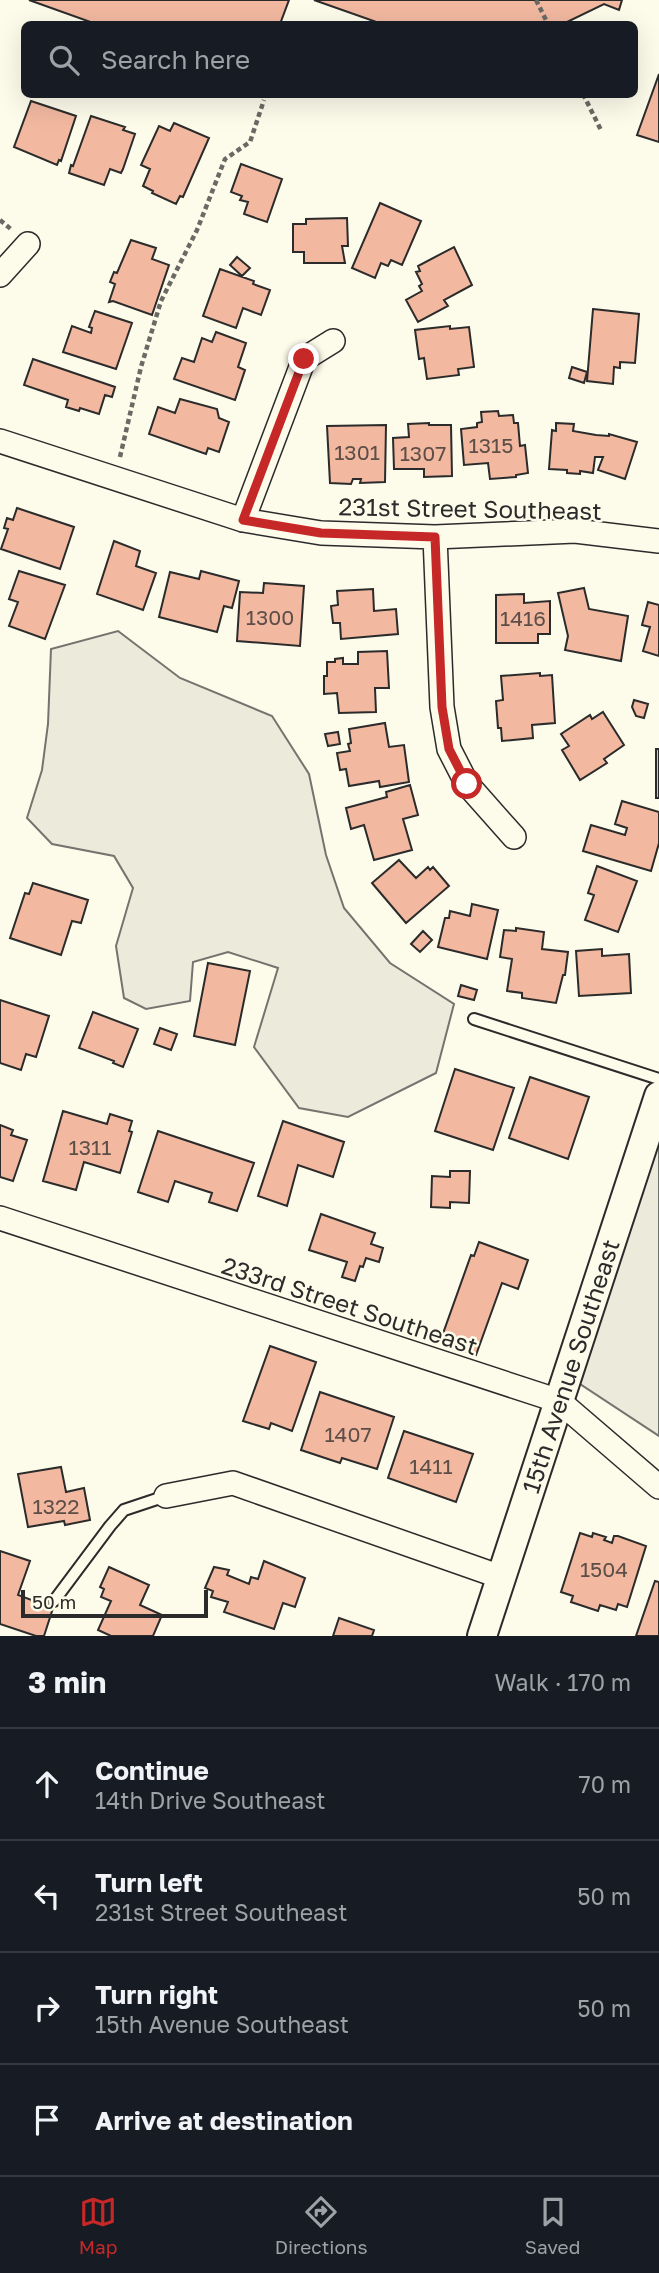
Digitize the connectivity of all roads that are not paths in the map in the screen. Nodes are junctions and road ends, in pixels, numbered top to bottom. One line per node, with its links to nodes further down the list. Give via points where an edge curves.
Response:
1 (28, 244): 2 (street)
2 (0, 275)
3 (333, 341): 5 (street, via 304,359)
4 (0, 441): 5 (street, 231st Street Southeast)
5 (243, 520): 6 (street, 231st Street Southeast, via 321,533)
6 (435, 537): 7 (street, 231st Street Southeast, via 575,531); 8 (street, via 442,707 449,749 467,784)
7 (659, 541)
8 (514, 836)
9 (474, 1019): 10 (lane)
10 (659, 1079)
11 (659, 1096): 13 (street, 15th Avenue Southeast)
12 (0, 1218): 13 (street, 233rd Street Southeast)
13 (559, 1401): 14 (street, 233rd Street Southeast); 16 (street, 15th Avenue Southeast)
14 (659, 1487)
15 (166, 1496): 16 (street, via 233,1483); 17 (lane, via 124,1510)
16 (501, 1577): 18 (street, 15th Avenue Southeast)
17 (54, 1601)
18 (482, 1636)

